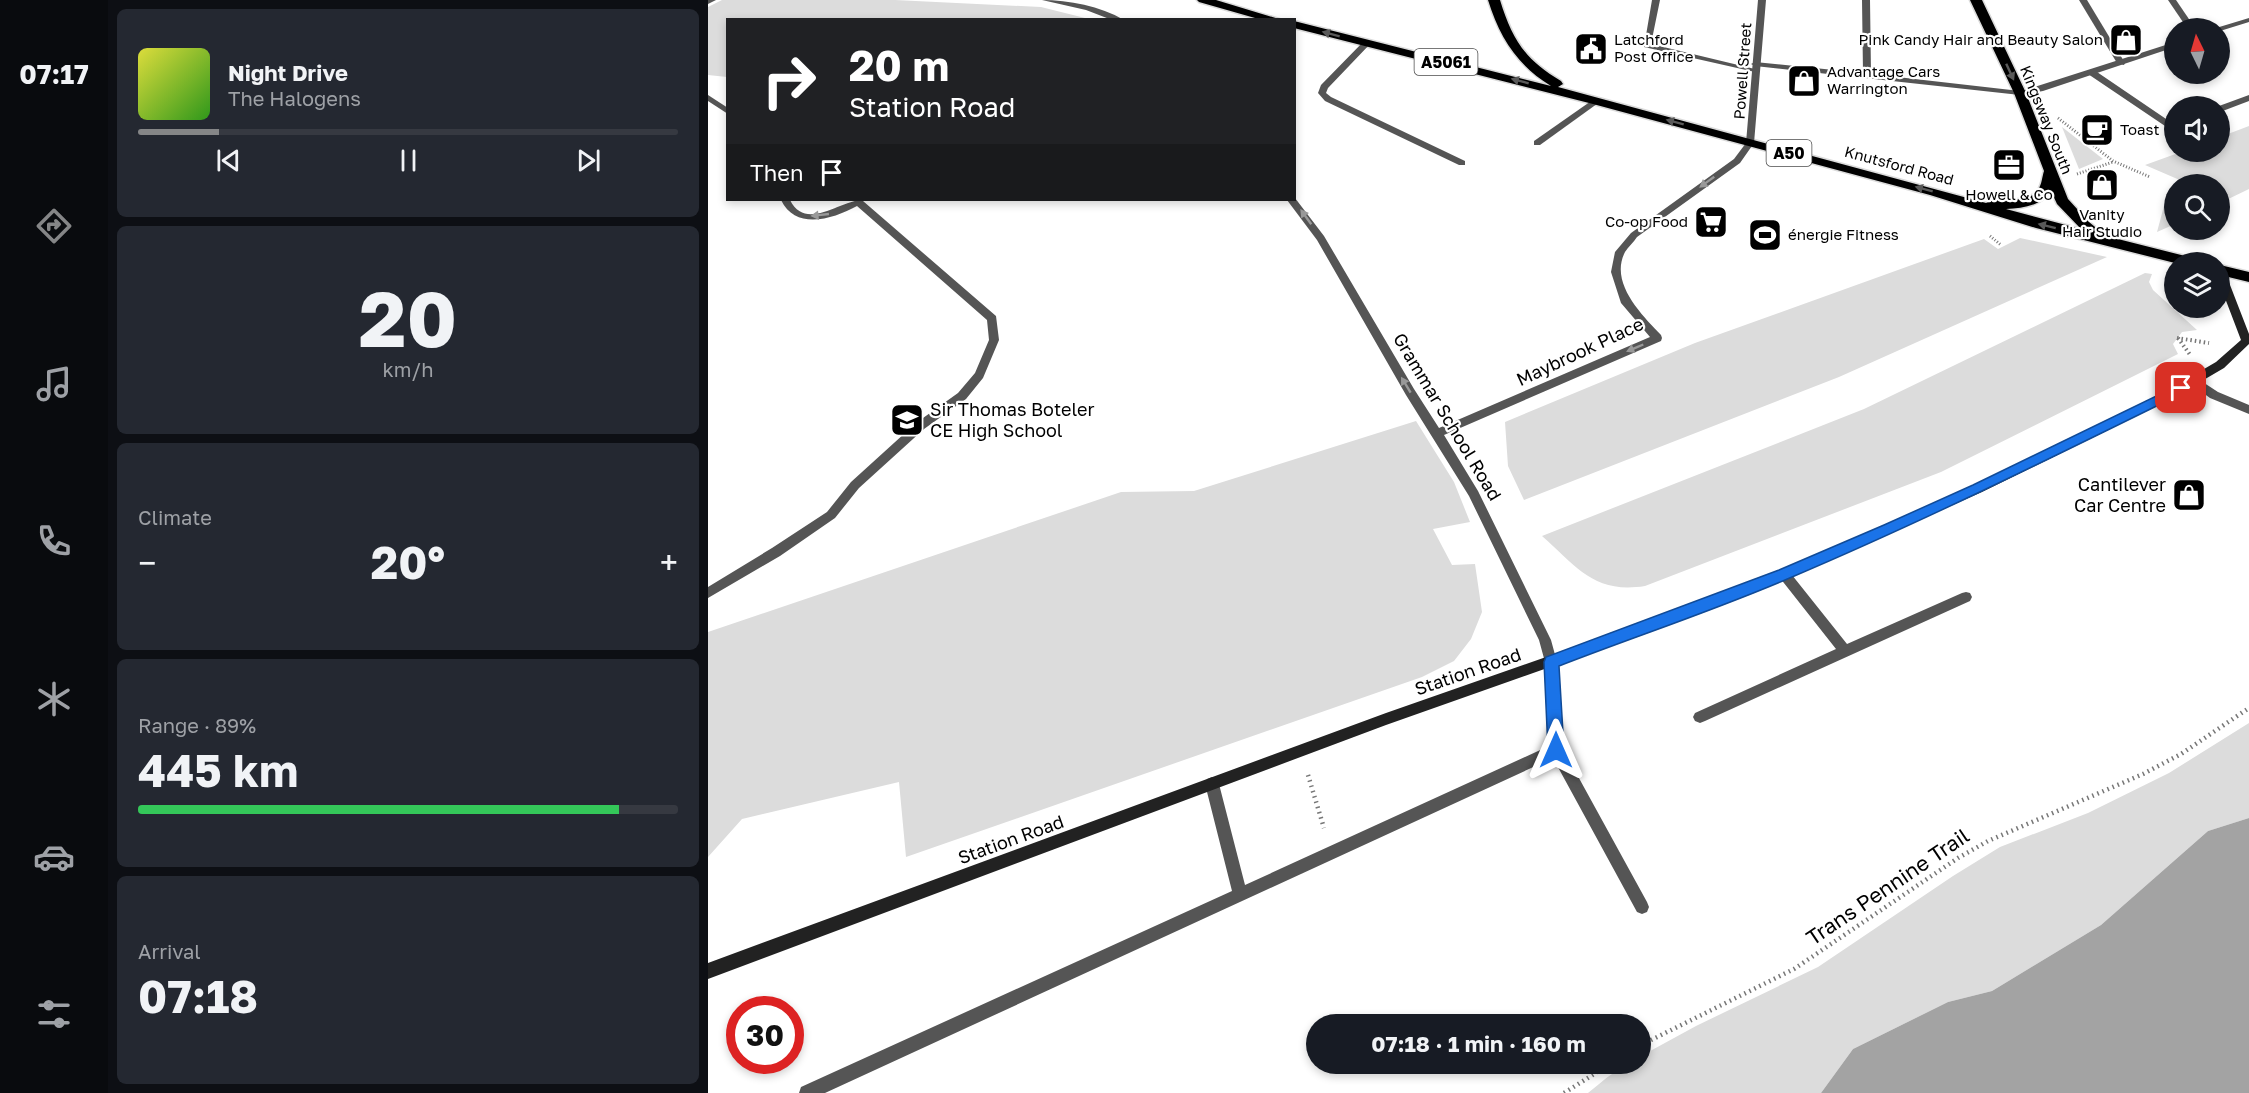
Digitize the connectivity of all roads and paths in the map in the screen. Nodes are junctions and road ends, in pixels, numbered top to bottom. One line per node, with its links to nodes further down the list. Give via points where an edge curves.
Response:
1 (1046, 0): 10 (street)
2 (1203, 0): 11 (highway)
3 (1494, 0): 25 (highway, Knutsford Road / A50, via 1509,41 1522,59 1557,84)
4 (1656, 0): 19 (street, via 1647,45)
5 (1761, 0): 19 (street, Powell Street)
6 (1866, 0): 21 (street)
7 (1976, 0): 22 (highway, Kingsway South / A50, one-way to 22)
8 (2083, 0): 18 (street)
9 (2172, 0): 12 (street)
10 (1115, 18)
11 (1270, 18)
12 (2184, 18)
13 (2249, 20): 15 (street)
14 (1296, 25): 16 (highway, Knutsford Road / A5061, one-way to 14)
15 (2230, 26)
16 (1367, 43): 25 (highway, Knutsford Road / A5061, one-way to 16); 33 (street, via 1322,93)
17 (2164, 48): 18 (street)
18 (2121, 63): 20 (street)
19 (1755, 67): 21 (street); 31 (street, Powell Street)
20 (2091, 72): 22 (street); 29 (street)
21 (1867, 77): 22 (street)
22 (2020, 93): 34 (highway, Kingsway South / A50)
23 (708, 97): 27 (street)
24 (2249, 98): 26 (street)
25 (1597, 101): 30 (street); 31 (highway, Knutsford Road / A50, one-way to 25)
26 (2230, 105)
27 (726, 110)
28 (2052, 114): 32 (path)
29 (2164, 121)
30 (1537, 143)
31 (1750, 143): 41 (highway, Knutsford Road / A50, one-way to 31); 52 (street, Maybrook Place, one-way to 52, via 1737,161 1634,235 1620,252 1616,272 1626,303 1657,338)
32 (2113, 161): 35 (path); 36 (path)
33 (1462, 163)
34 (2049, 173): 41 (highway, A50, via 2049,183 2035,199); 42 (highway, Kingsway South / A50, via 2062,201 2084,225)
35 (2074, 175)
36 (2150, 177)
37 (786, 201): 38 (street, one-way to 37, via 839,211 818,216 794,212)
38 (856, 201)
39 (859, 201): 54 (street, via 992,319 994,340 980,375 962,396 855,485 831,515)
40 (1293, 201): 52 (street, Grammar School Road, one-way to 40, via 1321,238)
41 (1980, 206): 42 (highway, Knutsford Road / A50, one-way to 41)
42 (2104, 239): 43 (highway, Knutsford Road / A50)
43 (2164, 255)
44 (2230, 273): 45 (highway)
45 (2249, 277)
46 (2230, 295): 47 (main road, Station Road)
47 (2248, 339): 50 (main road, Station Road)
48 (2213, 345): 49 (path, via 2177,338)
49 (2193, 358)
50 (2195, 381): 51 (street, via 2214,395); 53 (main road, Station Road, via 1978,489)
51 (2249, 410)
52 (1438, 434): 57 (street, Grammar School Road, via 1474,494 1545,640)
53 (1784, 574): 56 (street); 57 (main road, Station Road)
54 (708, 593)
55 (1966, 597): 56 (street)
56 (1845, 651): 59 (street)
57 (1551, 662): 60 (street, Grammar School Road); 61 (main road, Station Road)
58 (2249, 708): 67 (path, Trans Pennine Trail, via 2152,769 1988,841 1794,969)
59 (1700, 717)
60 (1556, 750): 63 (street); 65 (street)
61 (1300, 751): 62 (main road, Station Road); 63 (path)
62 (1212, 784): 64 (street); 66 (main road, Station Road)
63 (1332, 852): 64 (street)
64 (1240, 893): 69 (street)
65 (1642, 907)
66 (708, 971)
67 (1651, 1040)
68 (1594, 1074): 70 (path)
69 (807, 1093)
70 (1564, 1093)

